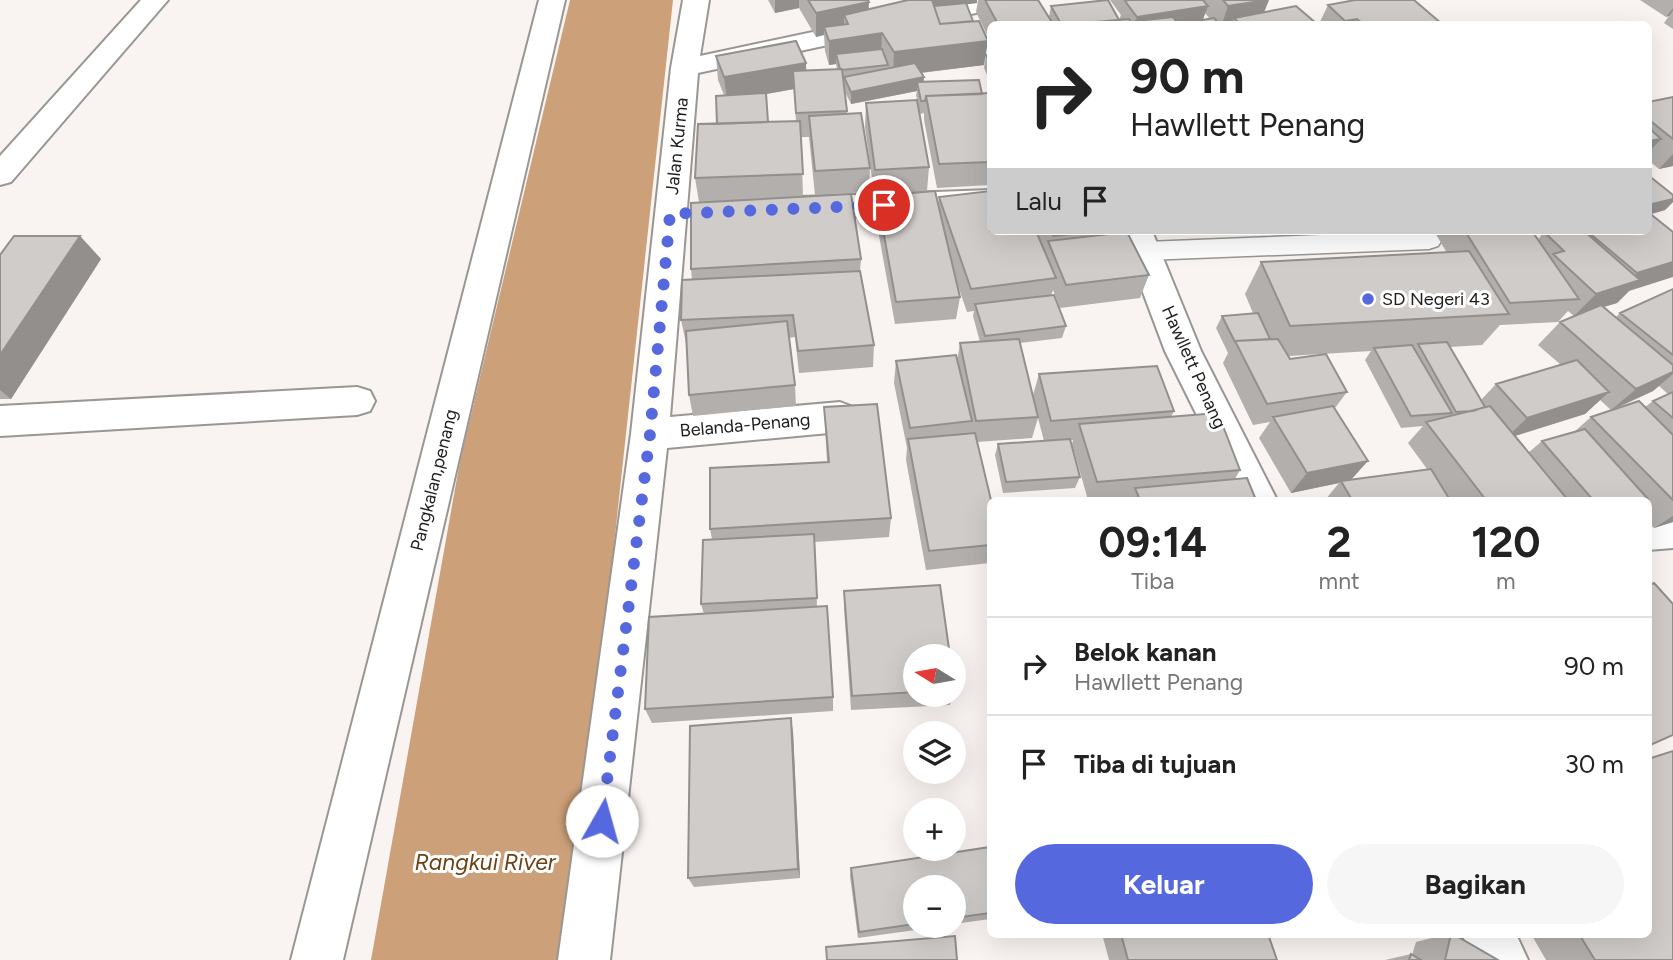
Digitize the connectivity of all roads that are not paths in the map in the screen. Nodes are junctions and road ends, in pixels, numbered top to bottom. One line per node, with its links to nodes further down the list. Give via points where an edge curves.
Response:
1 (155, 0): 6 (street)
2 (552, 0): 19 (street, Pangkalan,penang)
3 (696, 0): 5 (street, Jalan Kurma)
4 (999, 0): 5 (street)
5 (685, 68): 14 (street, Jalan Kurma, via 684,214)
6 (0, 175)
7 (987, 200): 8 (street)
8 (767, 210)
9 (1429, 240): 10 (lane)
10 (1141, 241): 15 (street, Hawllett Penang, via 1183,351)
11 (357, 401): 13 (street)
12 (840, 416): 14 (street, Belanda-Penang)
13 (0, 421)
14 (650, 434): 20 (street, Jalan Kurma)
15 (1256, 497)
16 (1673, 531): 17 (street)
17 (1652, 533)
18 (1489, 938): 21 (street)
19 (317, 960)
20 (584, 960)
21 (1502, 960)

